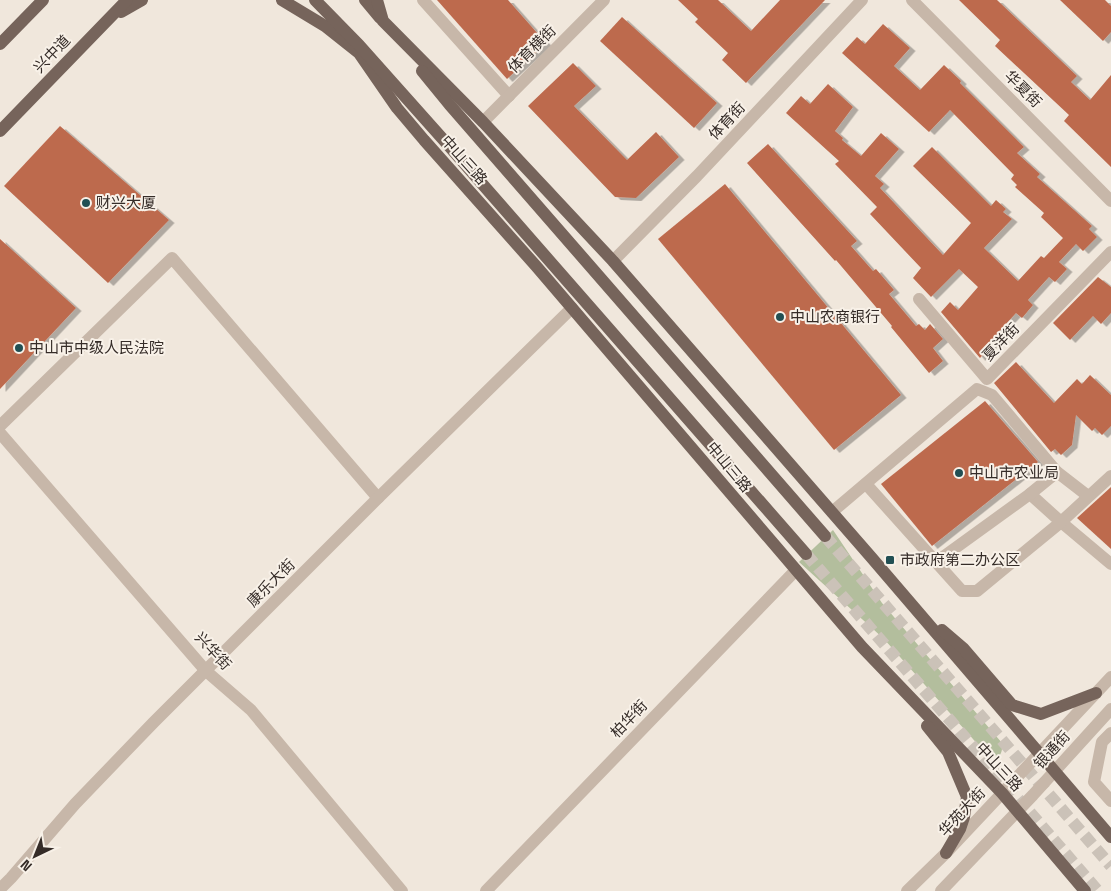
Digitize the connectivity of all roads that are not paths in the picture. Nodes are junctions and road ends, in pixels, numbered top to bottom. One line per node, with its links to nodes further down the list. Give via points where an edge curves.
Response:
1 (42, 0): 14 (main road)
2 (127, 0): 12 (main road, 兴中道)
3 (142, 0): 12 (main road)
4 (282, 0): 15 (main road)
5 (315, 0): 15 (main road, 中山三路)
6 (365, 0): 13 (main road, 中山三路)
7 (377, 0): 13 (main road)
8 (423, 0): 16 (street)
9 (604, 0): 16 (street, 体育横街)
10 (862, 0): 21 (street, 体育街)
11 (912, 0): 19 (street, 华夏街)
12 (110, 18): 18 (main road, 兴中道)
13 (383, 21): 17 (main road, 中山三路); 34 (main road, 中山三路, via 449,104)
14 (0, 44)
15 (359, 49): 23 (main road, 中山三路, via 397,108); 35 (main road, 中山三路, via 587,302)
16 (509, 96): 17 (street, 体育横街)
17 (483, 122): 21 (main road, 中山三路)
18 (0, 131)
19 (1111, 201)
20 (1111, 252): 22 (street, 夏洋街, via 987,379)
21 (613, 261): 32 (main road, 中山三路)
22 (919, 299)
23 (572, 308): 31 (street, 康乐大街); 38 (main road, 中山三路)
24 (0, 426): 31 (street, via 172,258)
25 (0, 433): 41 (street, 兴华街)
26 (1057, 472): 28 (street, via 992,395 976,389); 29 (street); 30 (street)
27 (1111, 476): 30 (street)
28 (866, 484): 32 (street); 36 (street)
29 (1030, 494): 33 (street); 36 (street)
30 (1088, 496): 33 (street)
31 (378, 498): 41 (street, 康乐大街)
32 (832, 512): 39 (main road, 中山三路)
33 (1061, 522): 36 (street, via 977,591 962,591); 37 (street)
34 (825, 536)
35 (806, 554)
36 (936, 562)
37 (1111, 564)
38 (796, 570): 40 (main road, 中山三路); 55 (street, 柏华街)
39 (911, 604): 43 (main road, via 963,648 1012,705 1041,714); 46 (main road, 中山三路)
40 (862, 647): 48 (main road, 中山三路); 52 (main road, via 948,752 956,770 967,797 960,830)
41 (206, 671): 53 (street, 康乐大街, via 75,804); 54 (street, 兴华街, via 251,710)
42 (1111, 677): 43 (street, 华苑大街)
43 (1096, 694): 46 (street, 华苑大街)
44 (1111, 709): 47 (street, 银通街)
45 (1111, 733): 49 (street, via 1102,742 1094,782)
46 (1038, 753): 47 (main road, 中山三路); 48 (street, 华苑大街)
47 (1054, 772): 50 (street, 银通街); 51 (main road, 中山三路)
48 (1002, 793): 50 (main road, 中山三路); 52 (street, 华苑大街)
49 (1111, 801)
50 (1016, 812): 57 (street); 58 (main road, 中山三路)
51 (1111, 838)
52 (946, 853): 56 (street, 华苑大街)
53 (0, 889)
54 (402, 891)
55 (486, 891)
56 (907, 891)
57 (942, 891)
58 (1085, 891)

